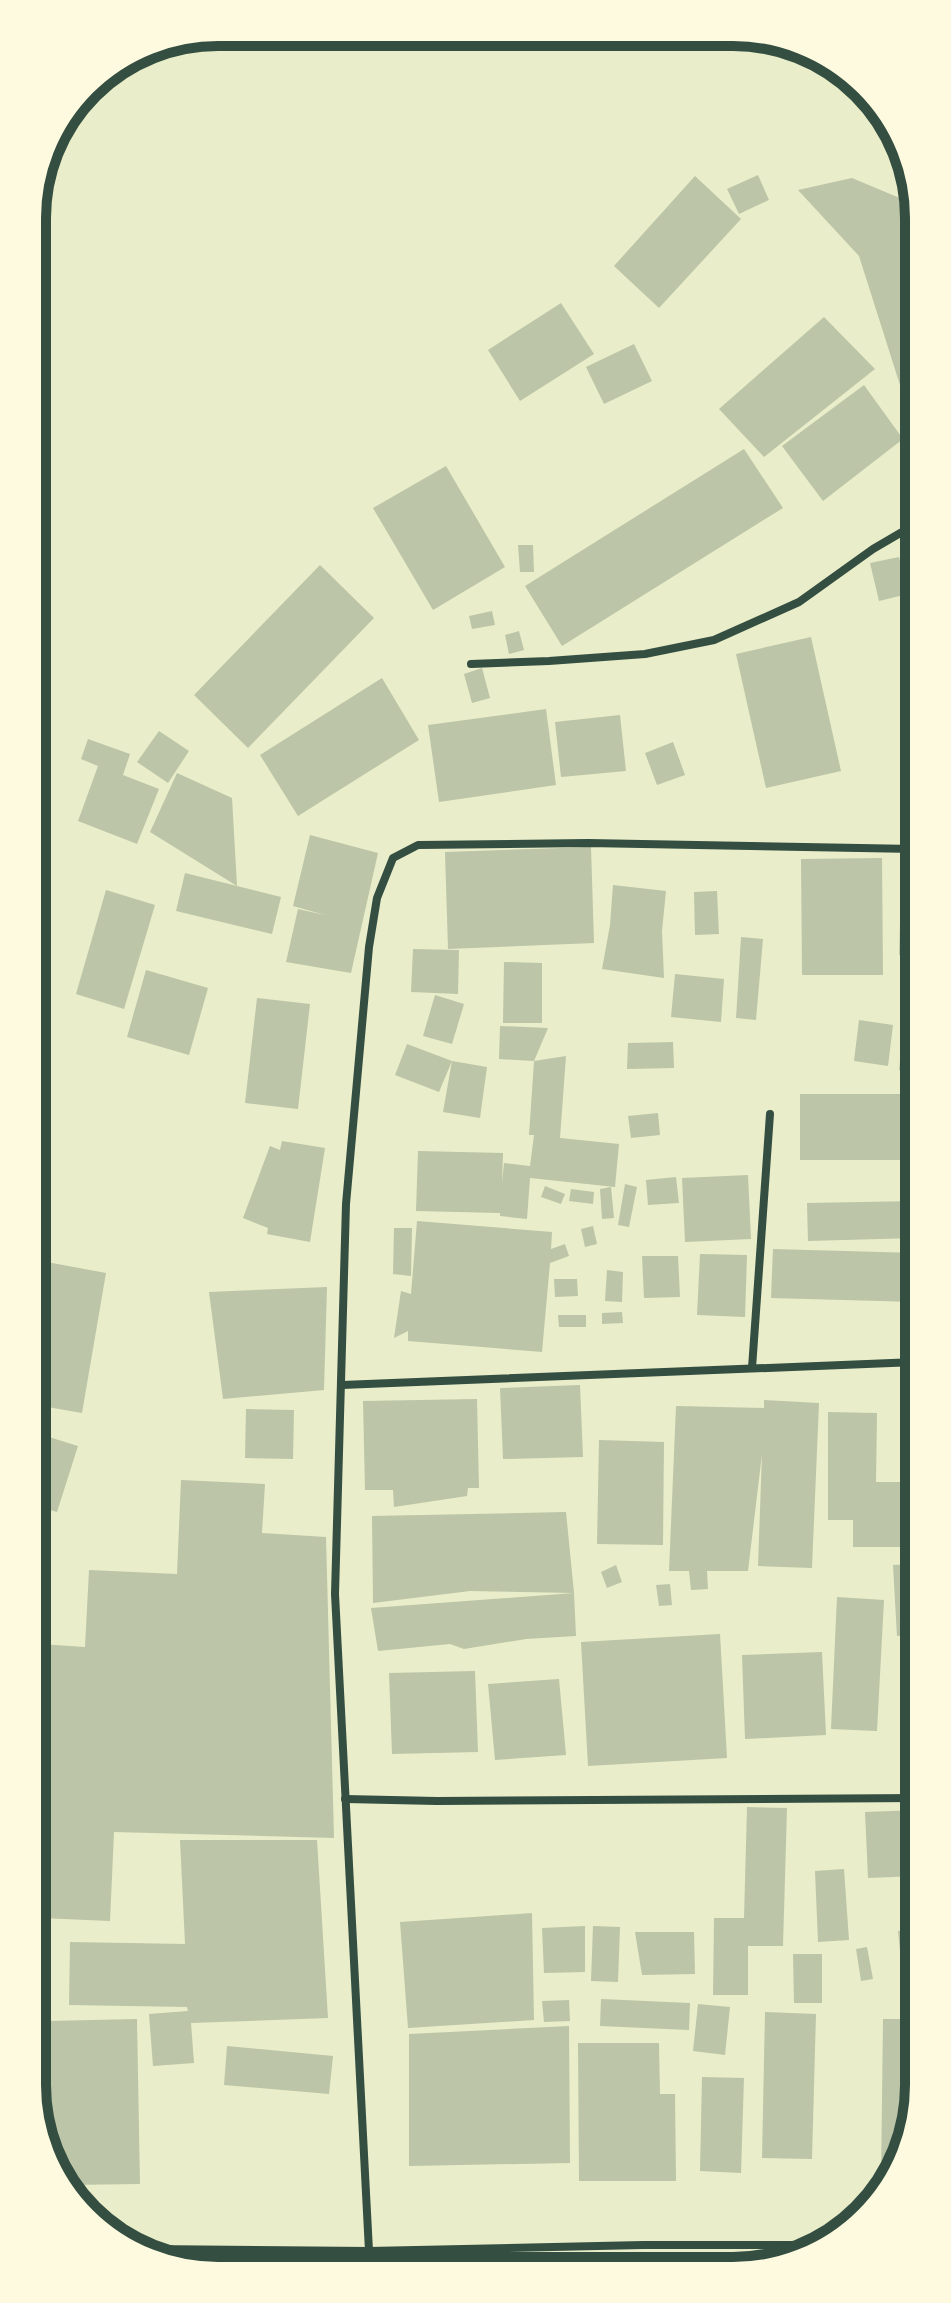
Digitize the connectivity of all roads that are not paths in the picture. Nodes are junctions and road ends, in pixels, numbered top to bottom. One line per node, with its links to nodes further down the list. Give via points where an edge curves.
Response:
1 (905, 530): 2 (street, via 799,602 714,640 645,654)
2 (471, 664)
3 (905, 849): 7 (street, via 418,845 393,858 377,898 369,947 346,1204)
4 (770, 1114): 6 (street)
5 (905, 1362): 6 (street)
6 (752, 1368): 7 (street)
7 (342, 1385): 9 (street, via 335,1594)
8 (905, 1798): 9 (street)
9 (345, 1799): 12 (street)
10 (796, 2245): 12 (street)
11 (168, 2249): 12 (street)
12 (369, 2251)

